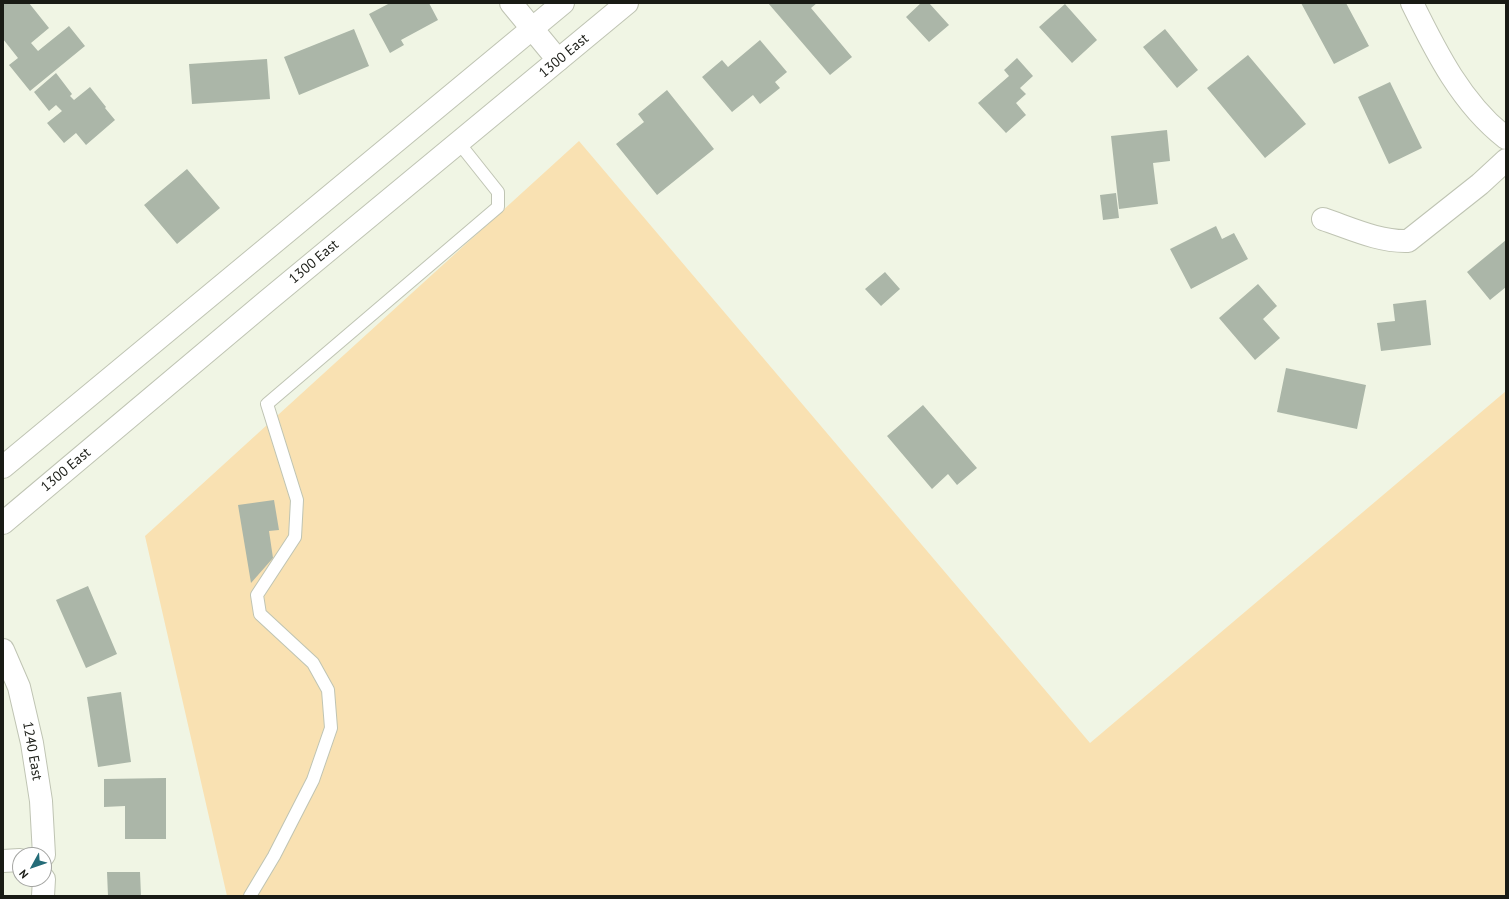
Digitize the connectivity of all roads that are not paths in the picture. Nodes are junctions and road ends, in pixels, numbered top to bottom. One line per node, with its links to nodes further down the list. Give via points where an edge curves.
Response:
1 (511, 3): 5 (main road)
2 (563, 3): 5 (main road)
3 (627, 3): 6 (main road, 1300 East)
4 (1412, 3): 7 (main road, via 1448,72 1475,108)
5 (532, 29): 6 (main road); 11 (main road)
6 (558, 60): 8 (main road, 1300 East)
7 (1506, 138)
8 (459, 143): 12 (main road, 1300 East); 15 (lane, via 498,192 498,208 267,404 297,500 295,537 257,595 260,614 313,663 328,690 331,728 313,780)
9 (1506, 160): 10 (main road, via 1408,241 1379,237)
10 (1322, 219)
11 (3, 467)
12 (3, 523)
13 (3, 650): 14 (main road, 1240 East, via 19,687 32,743 41,801)
14 (43, 847)
15 (250, 896)

